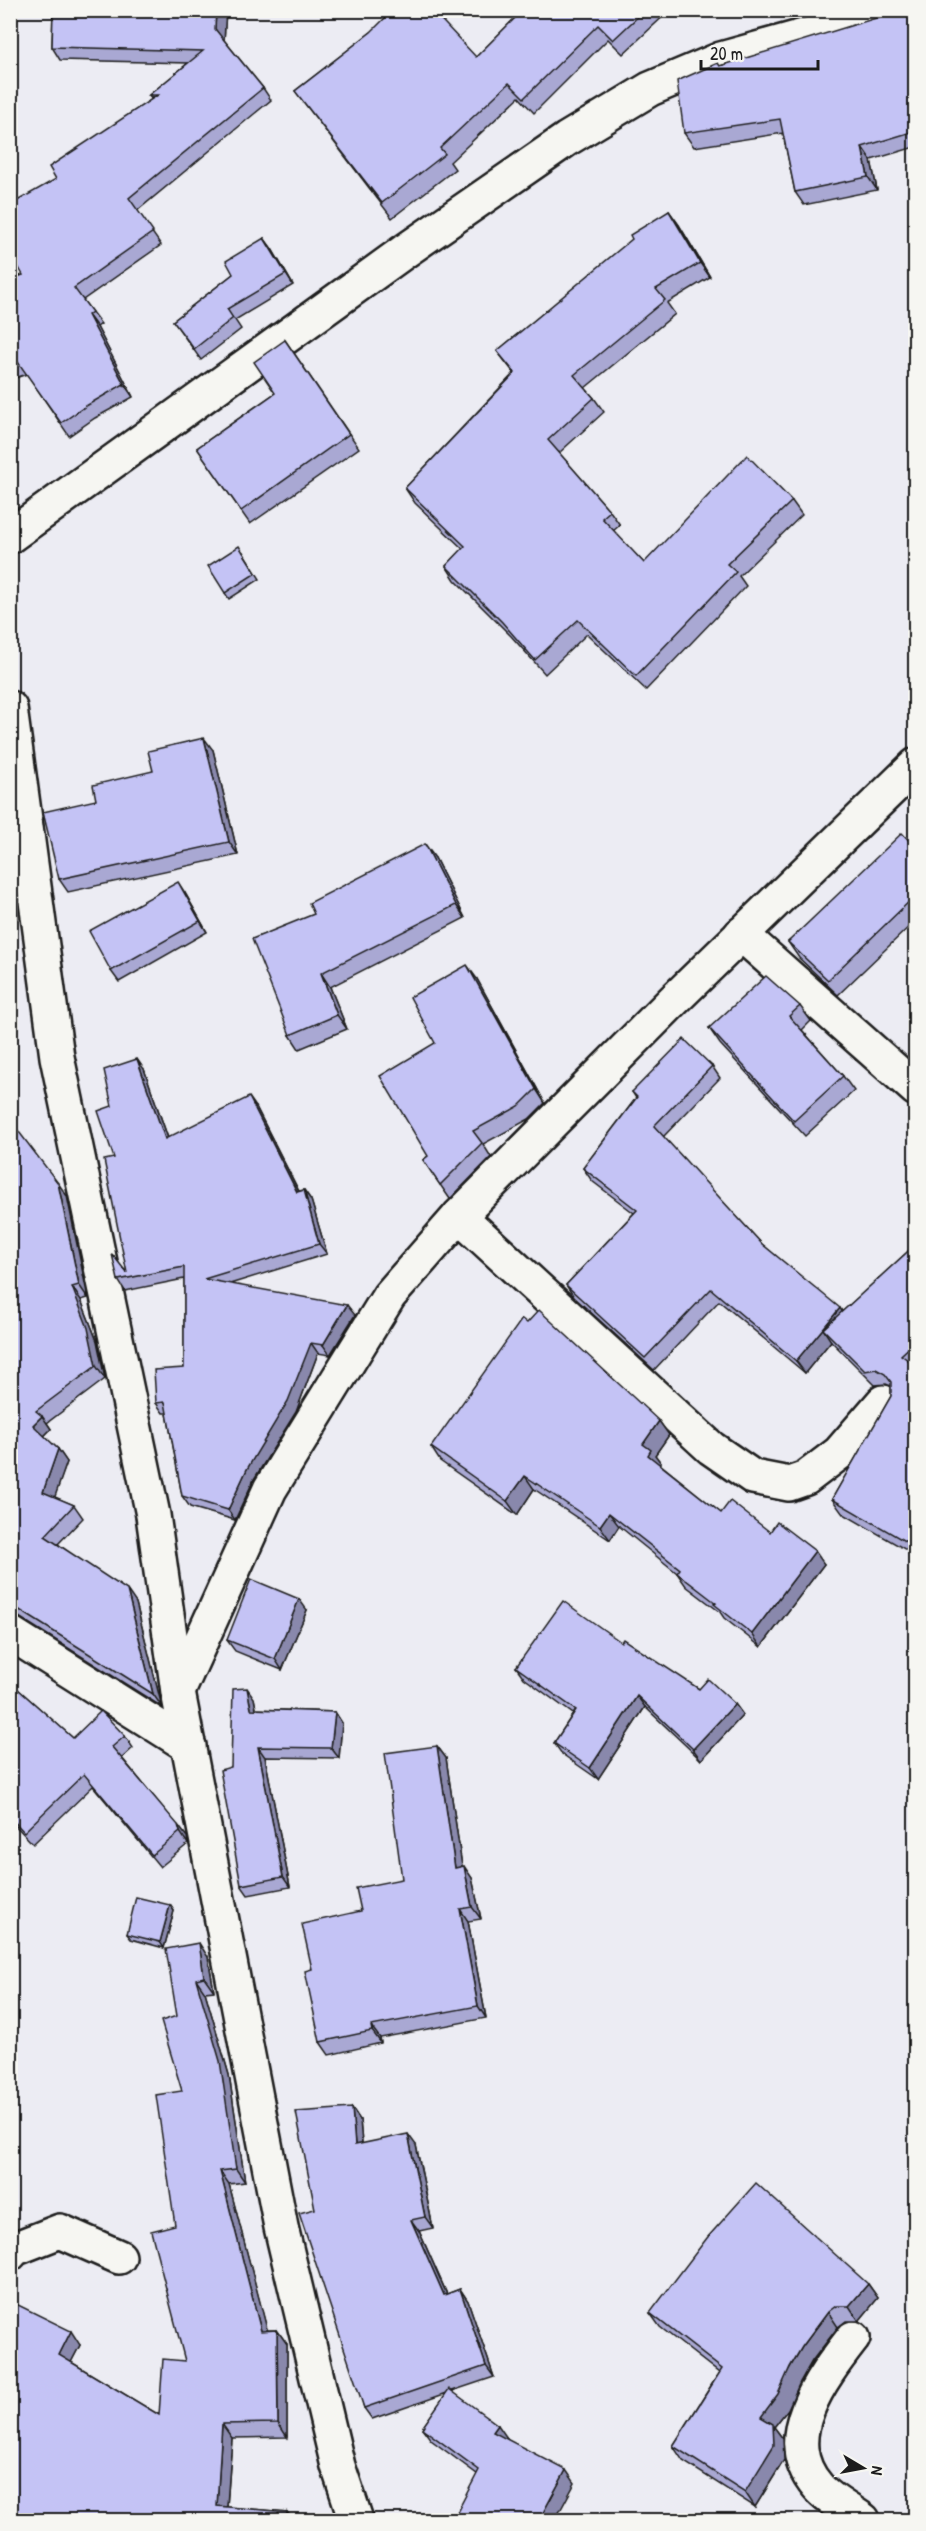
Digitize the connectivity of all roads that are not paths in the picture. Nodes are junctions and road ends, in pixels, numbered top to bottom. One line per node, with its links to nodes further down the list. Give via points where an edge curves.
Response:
1 (897, 10): 2 (street, via 721,59 650,88 567,139 405,251)
2 (10, 536)
3 (10, 708): 10 (street, via 57,1057 153,1515)
4 (915, 765): 5 (street)
5 (741, 934): 6 (street); 7 (street)
6 (915, 1089)
7 (459, 1216): 8 (street, via 711,1449 753,1478 789,1484 806,1478 839,1453); 10 (street, via 390,1296 270,1489)
8 (883, 1402)
9 (10, 1633): 11 (street)
10 (178, 1692): 11 (street)
11 (189, 1746): 15 (street, via 281,2227 338,2466)
12 (10, 2254): 13 (street, via 60,2231)
13 (119, 2257)
14 (853, 2338): 16 (street, via 814,2394 802,2426 802,2457 818,2487)
15 (356, 2520)
16 (863, 2520)

